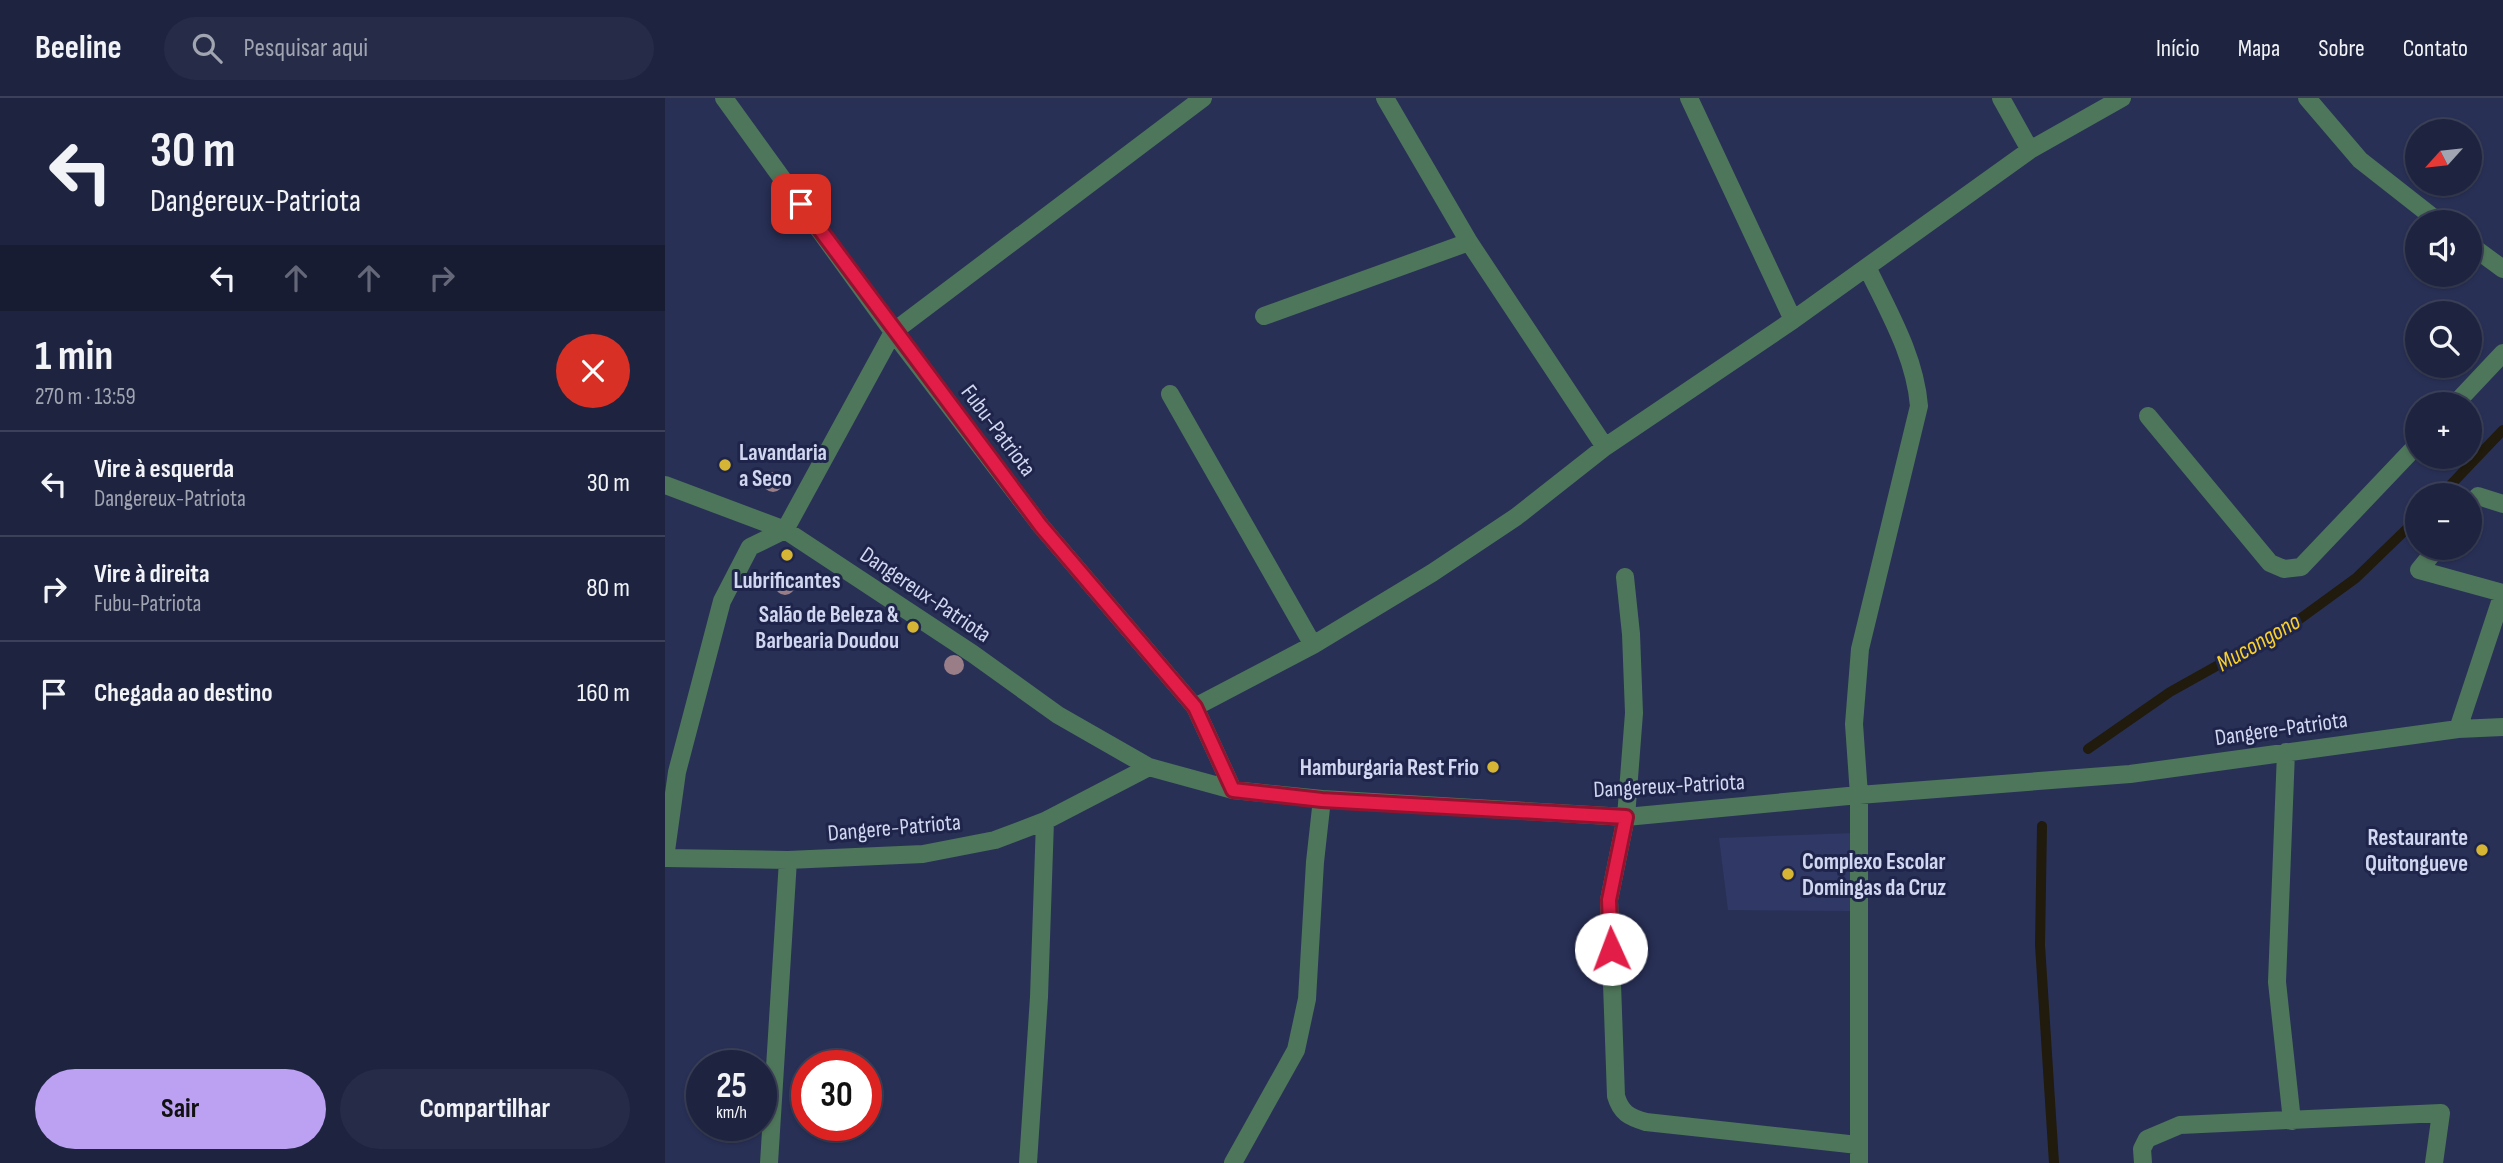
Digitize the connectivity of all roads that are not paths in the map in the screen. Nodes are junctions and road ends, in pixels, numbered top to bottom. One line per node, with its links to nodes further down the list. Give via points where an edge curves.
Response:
1 (724, 98): 16 (street, Fubu-Patriota)
2 (1203, 98): 16 (street)
3 (1385, 98): 10 (street)
4 (1689, 98): 15 (street)
5 (2001, 98): 8 (street)
6 (2122, 98): 8 (street)
7 (2307, 98): 9 (street, via 2360,160)
8 (2030, 150): 12 (street)
9 (2424, 210)
10 (1469, 242): 14 (street); 21 (street)
11 (2482, 254): 13 (street)
12 (1867, 267): 15 (street); 37 (street, via 1909,359 1919,406 1860,649 1854,724)
13 (2503, 269)
14 (1264, 316)
15 (1793, 320): 21 (street)
16 (893, 332): 26 (street); 30 (street, Fubu-Patriota, via 1041,526)
17 (2503, 353): 18 (street)
18 (2466, 392)
19 (1170, 394): 29 (street)
20 (2148, 415): 22 (street, via 2270,563 2284,569 2301,567)
21 (1605, 447): 29 (street, via 1515,517)
22 (2405, 457)
23 (665, 485): 26 (street, Dangereux-Patriota)
24 (2482, 497): 25 (street)
25 (2503, 504)
26 (785, 530): 34 (street, Dangereux-Patriota, via 1058,715); 41 (street, via 750,547 722,601 677,772)
27 (2427, 560): 32 (street, via 2419,570 2503,593)
28 (1625, 577): 39 (street, via 1634,713)
29 (1313, 645): 30 (street)
30 (1195, 707): 36 (street, Fubu-Patriota)
31 (2503, 727): 32 (street, Dangere-Patriota)
32 (2458, 729): 33 (street, Dangere-Patriota)
33 (2285, 752): 35 (street, Dangere-Patriota); 43 (street, via 2277,982)
34 (1149, 767): 36 (street); 40 (street, Dangere-Patriota)
35 (2067, 779): 37 (street, Dangereux-Patriota)
36 (1233, 790): 38 (street, Dangereux-Patriota)
37 (1859, 795): 39 (street, Dangereux-Patriota); 44 (street)
38 (1322, 800): 39 (street, Dangereux-Patriota); 47 (street, via 1307,999 1296,1050)
39 (1626, 817): 44 (street, via 1609,900 1619,1107 1629,1117 1646,1122)
40 (1045, 821): 42 (street, Dangere-Patriota, via 995,840 923,854); 46 (street)
41 (665, 858): 42 (street, Dangere-Patriota)
42 (788, 860): 45 (street)
43 (2292, 1121): 48 (street, via 2168,1128 2147,1139); 49 (street, via 2441,1113)
44 (1859, 1154)
45 (769, 1163)
46 (1028, 1163)
47 (1233, 1163)
48 (2143, 1163)
49 (2434, 1163)

